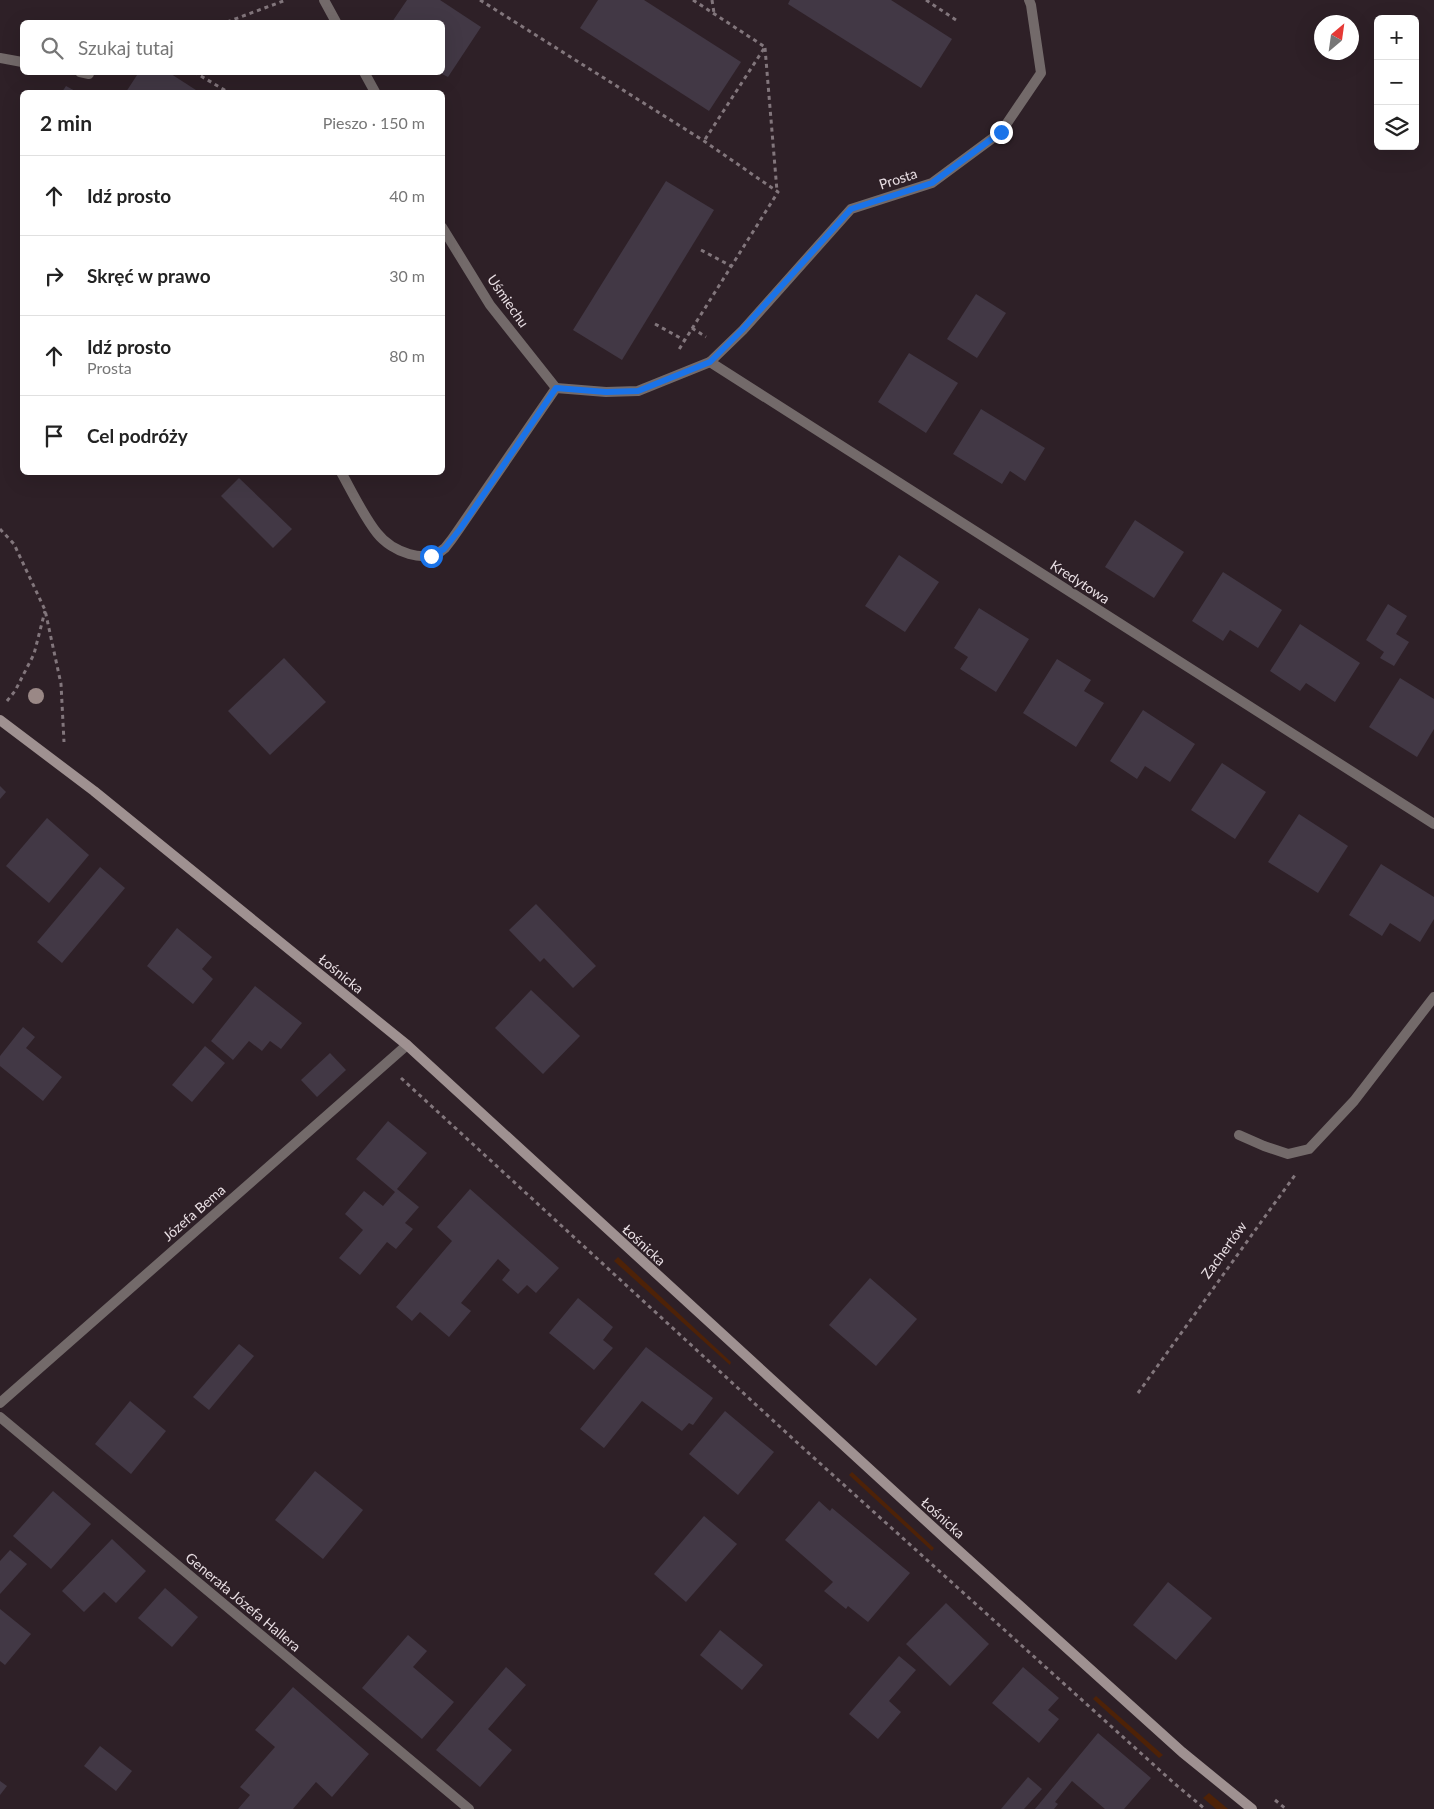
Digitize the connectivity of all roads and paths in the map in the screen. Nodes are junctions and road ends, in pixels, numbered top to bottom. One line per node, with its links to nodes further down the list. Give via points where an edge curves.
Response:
1 (286, 0): 9 (path)
2 (324, 0): 10 (street)
3 (480, 0): 19 (path)
4 (693, 0): 8 (path)
5 (712, 0): 8 (path)
6 (926, 0): 11 (path)
7 (1029, 0): 26 (street, Prosta, via 1041,73 1001,132 932,183 851,209)
8 (714, 14): 12 (path)
9 (232, 20)
10 (335, 20)
11 (959, 22)
12 (765, 47): 19 (path); 20 (path)
13 (0, 58): 14 (street)
14 (20, 62)
15 (199, 75): 17 (path)
16 (366, 75): 18 (street)
17 (225, 90)
18 (374, 90)
19 (704, 141): 20 (path)
20 (778, 192): 23 (path)
21 (445, 232): 28 (street, Uśmiechu, via 490,305)
22 (701, 250): 23 (path)
23 (731, 266): 25 (path)
24 (655, 324): 25 (path)
25 (684, 340): 27 (path)
26 (710, 362): 27 (street); 35 (street, Kredytowa)
27 (662, 381): 28 (street, via 638,391)
28 (556, 388): 29 (street, via 460,529 444,549 431,556 414,556 394,548 377,534)
29 (343, 475)
30 (0, 529): 31 (path, via 14,544)
31 (45, 610): 32 (path, via 34,654); 34 (path, via 61,684)
32 (5, 704)
33 (0, 720): 34 (street, Łośnicka)
34 (66, 770): 37 (street, Łośnicka)
35 (1434, 824)
36 (1434, 997): 39 (street, via 1354,1101 1309,1149 1288,1154)
37 (406, 1045): 38 (street, Józefa Bema); 47 (street, Łośnicka, via 955,1548 1182,1752)
38 (385, 1063): 42 (street, Józefa Bema); 46 (path, via 817,1461)
39 (1239, 1135)
40 (1298, 1172): 41 (path, Zachertów)
41 (1138, 1393)
42 (0, 1403)
43 (0, 1417): 45 (street, Generała Józefa Hallera)
44 (1275, 1800): 48 (path)
45 (469, 1809)
46 (1205, 1809)
47 (1252, 1809)
48 (1286, 1809)

